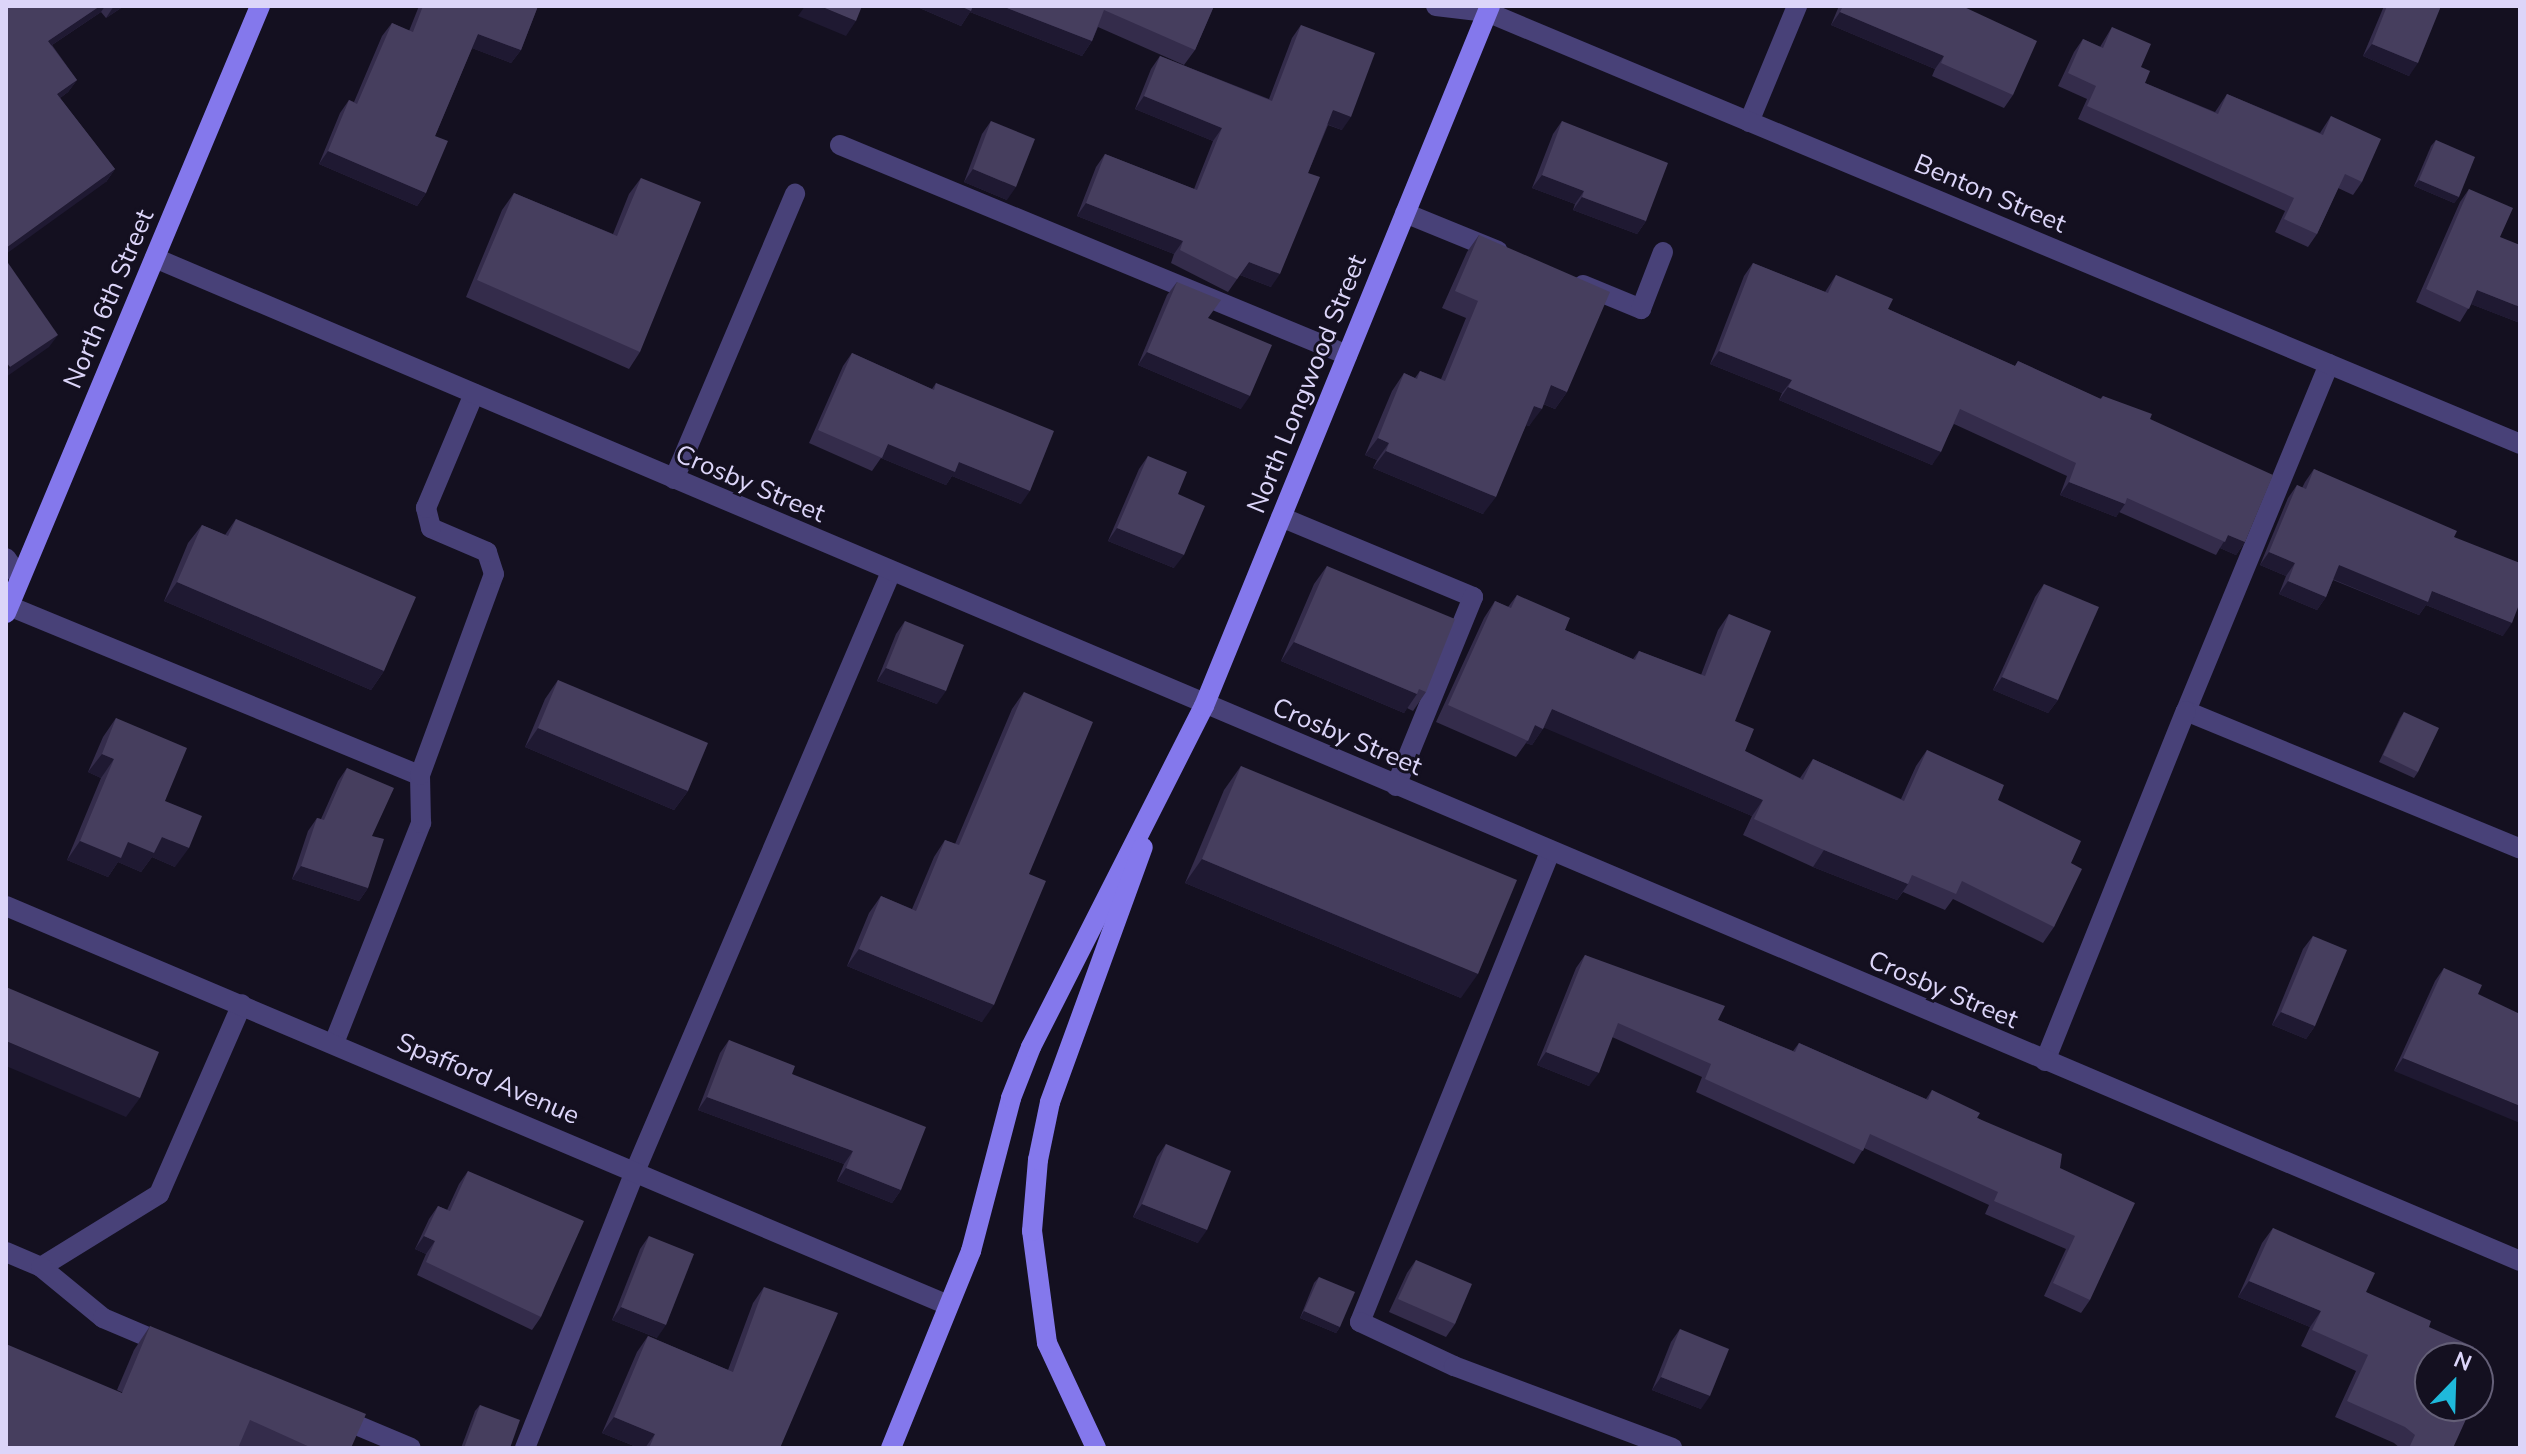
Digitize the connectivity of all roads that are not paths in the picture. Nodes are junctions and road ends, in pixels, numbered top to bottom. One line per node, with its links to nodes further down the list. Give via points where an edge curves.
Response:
1 (260, 6): 10 (main road, North 6th Street)
2 (1436, 6): 4 (street, Benton Street)
3 (1797, 6): 5 (street)
4 (1489, 9): 5 (street, Benton Street); 8 (main road, North Longwood Street)
5 (1749, 122): 14 (street, Benton Street)
6 (840, 145): 13 (street)
7 (795, 194): 17 (street)
8 (1405, 213): 11 (street); 13 (main road, North Longwood Street)
9 (1663, 252): 12 (street, via 1641,309)
10 (155, 258): 15 (street, Crosby Street); 21 (main road, North 6th Street)
11 (1523, 261)
12 (1567, 279)
13 (1347, 355): 18 (main road, North Longwood Street)
14 (2329, 364): 16 (street, Benton Street); 24 (street)
15 (474, 394): 17 (street, Crosby Street); 25 (street, via 426,508 431,528 487,552 494,574)
16 (2520, 444)
17 (674, 479): 20 (street, Crosby Street)
18 (1281, 517): 23 (main road, North Longwood Street); 27 (street, via 1473,597)
19 (6, 558): 21 (street)
20 (891, 572): 23 (street, Crosby Street); 34 (street)
21 (20, 578): 22 (main road, North 6th Street)
22 (8, 609): 25 (street)
23 (1204, 706): 26 (main road, North Longwood Street); 27 (street, Crosby Street)
24 (2186, 711): 28 (street); 33 (street)
25 (420, 775): 32 (street, via 421,823)
26 (1168, 779): 38 (main road, North Longwood Street, via 1031,1047 1011,1098 971,1251); 44 (main road, North Longwood Street, via 1050,1102 1038,1160 1032,1231 1047,1343)
27 (1396, 786): 29 (street, Crosby Street)
28 (2520, 849)
29 (1550, 852): 33 (street, Crosby Street); 45 (street, via 1360,1322 1454,1366)
30 (6, 906): 31 (street, Spafford Avenue)
31 (242, 1004): 32 (street, Spafford Avenue); 37 (street, via 159,1194)
32 (334, 1043): 34 (street, Spafford Avenue)
33 (2045, 1061): 36 (street, Crosby Street)
34 (636, 1169): 38 (street, Spafford Avenue); 42 (street)
35 (6, 1252): 37 (street)
36 (2520, 1261)
37 (41, 1267): 39 (street, via 103,1318)
38 (948, 1305): 43 (main road, North Longwood Street)
39 (191, 1355)
40 (309, 1405): 41 (street)
41 (411, 1448)
42 (525, 1448)
43 (891, 1448)
44 (1096, 1448)
45 (1672, 1448)

